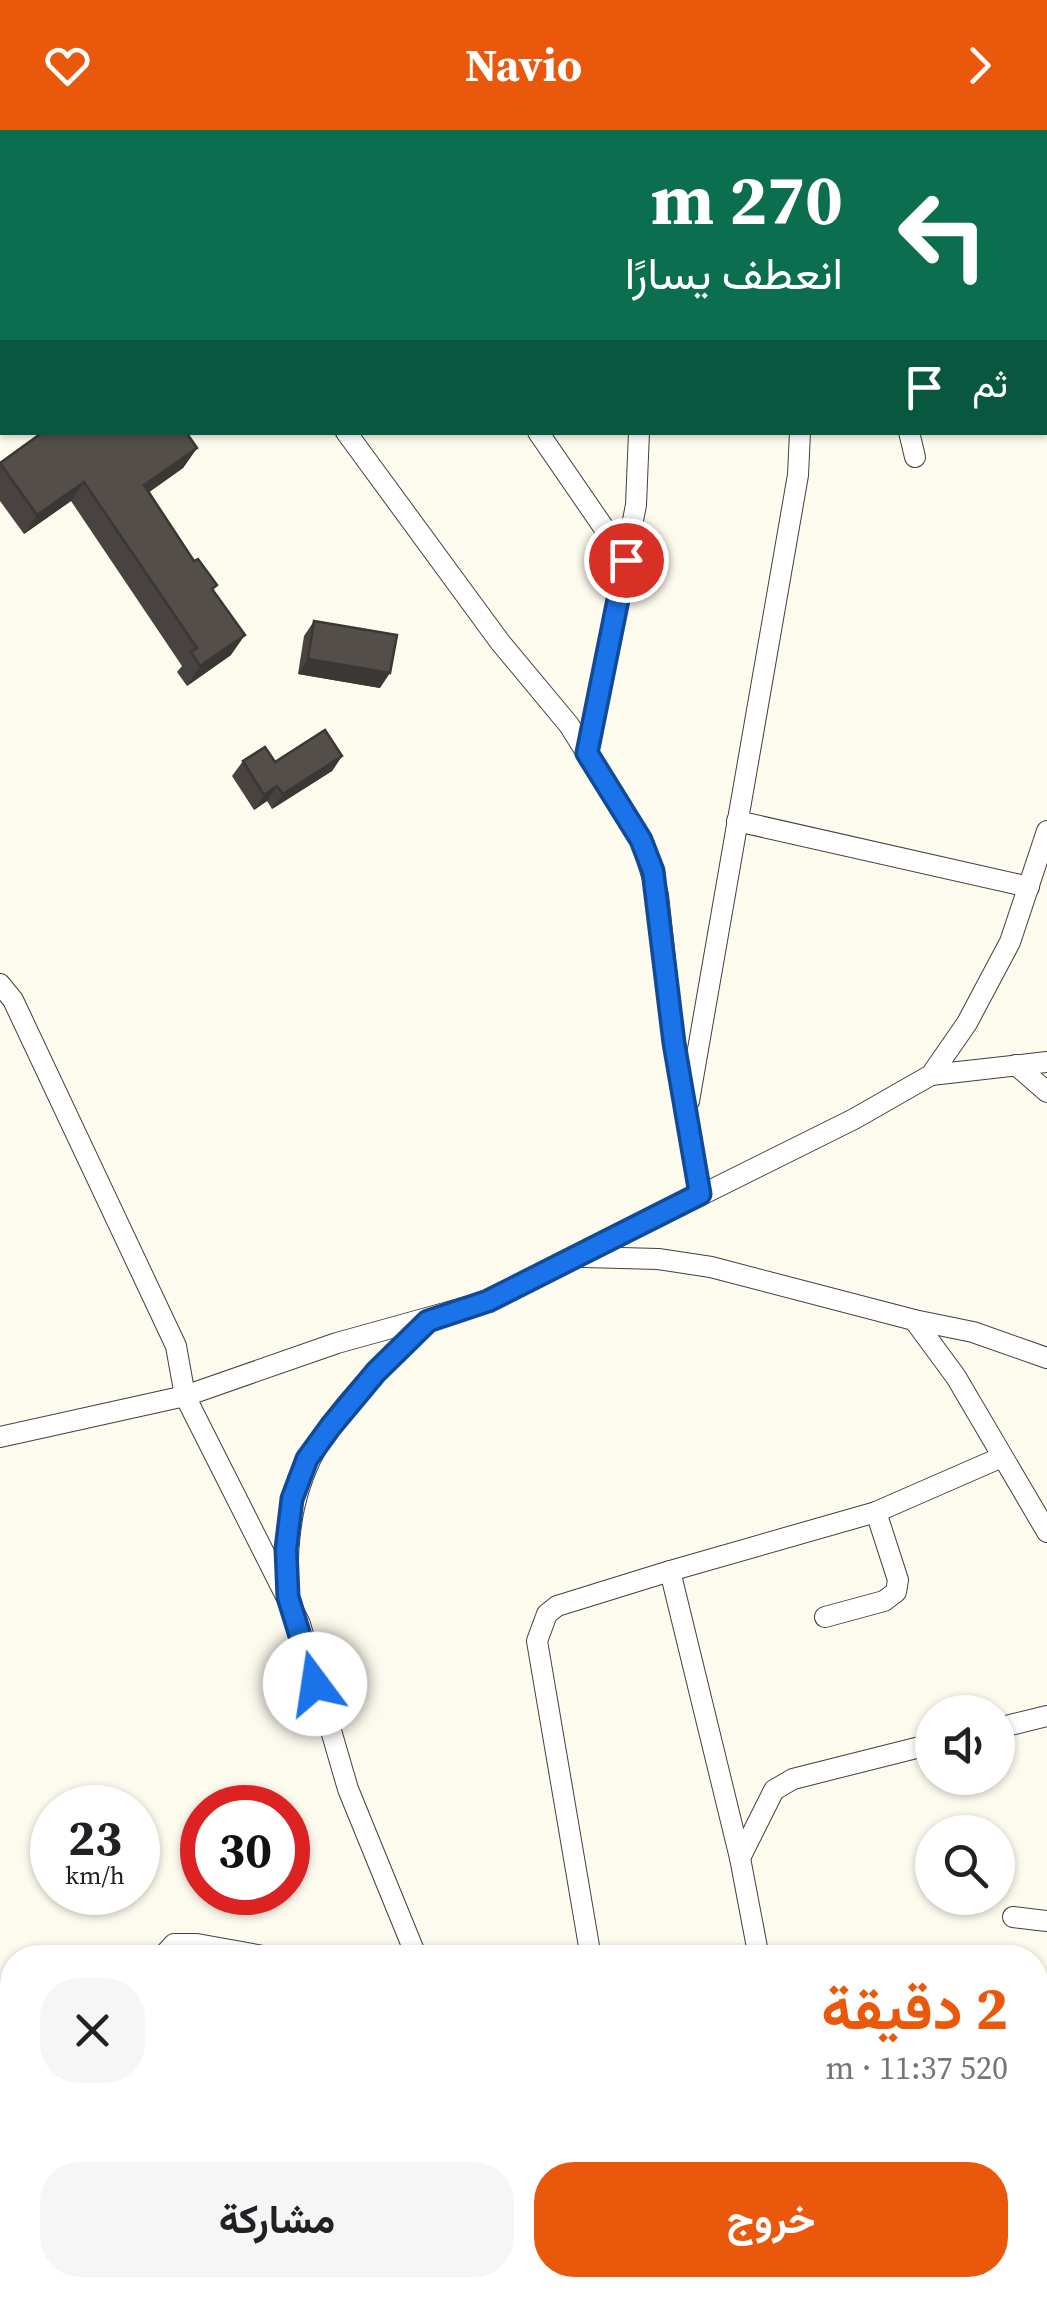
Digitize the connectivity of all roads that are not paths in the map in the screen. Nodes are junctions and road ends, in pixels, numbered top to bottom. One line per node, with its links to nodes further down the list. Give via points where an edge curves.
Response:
1 (348, 435): 8 (street)
2 (540, 435): 7 (street)
3 (639, 435): 7 (street)
4 (800, 435): 9 (street)
5 (910, 435): 6 (street)
6 (915, 457)
7 (626, 560): 8 (street)
8 (587, 753): 17 (street, via 653,871)
9 (737, 821): 11 (street); 17 (street)
10 (1047, 831): 11 (street)
11 (1029, 887): 15 (street, via 988,988)
12 (0, 984): 23 (street, via 14,1000 176,1346)
13 (1047, 1062): 14 (street)
14 (1016, 1065): 15 (street); 16 (street)
15 (931, 1075): 18 (street)
16 (1047, 1092)
17 (686, 1117): 18 (street)
18 (700, 1194): 19 (street)
19 (581, 1257): 20 (street, via 712,1268); 21 (street)
20 (914, 1320): 22 (street); 25 (street)
21 (428, 1321): 23 (street, via 337,1343); 29 (street, via 376,1372 307,1459 292,1499)
22 (1047, 1358)
23 (186, 1396): 24 (street); 29 (street)
24 (0, 1436)
25 (1002, 1457): 26 (street); 27 (street)
26 (876, 1512): 28 (street); 30 (street, via 896,1592)
27 (1047, 1532)
28 (670, 1571): 34 (street); 40 (street, via 556,1606 537,1641)
29 (288, 1597): 39 (street, via 348,1790)
30 (825, 1617)
31 (1047, 1716): 32 (street)
32 (1015, 1724)
33 (915, 1748): 34 (street, via 793,1779 774,1790)
34 (740, 1858): 41 (street)
35 (1013, 1917): 36 (street)
36 (1047, 1921)
37 (173, 1945): 38 (street)
38 (203, 1945)
39 (412, 1945)
40 (589, 1945)
41 (756, 1945)

